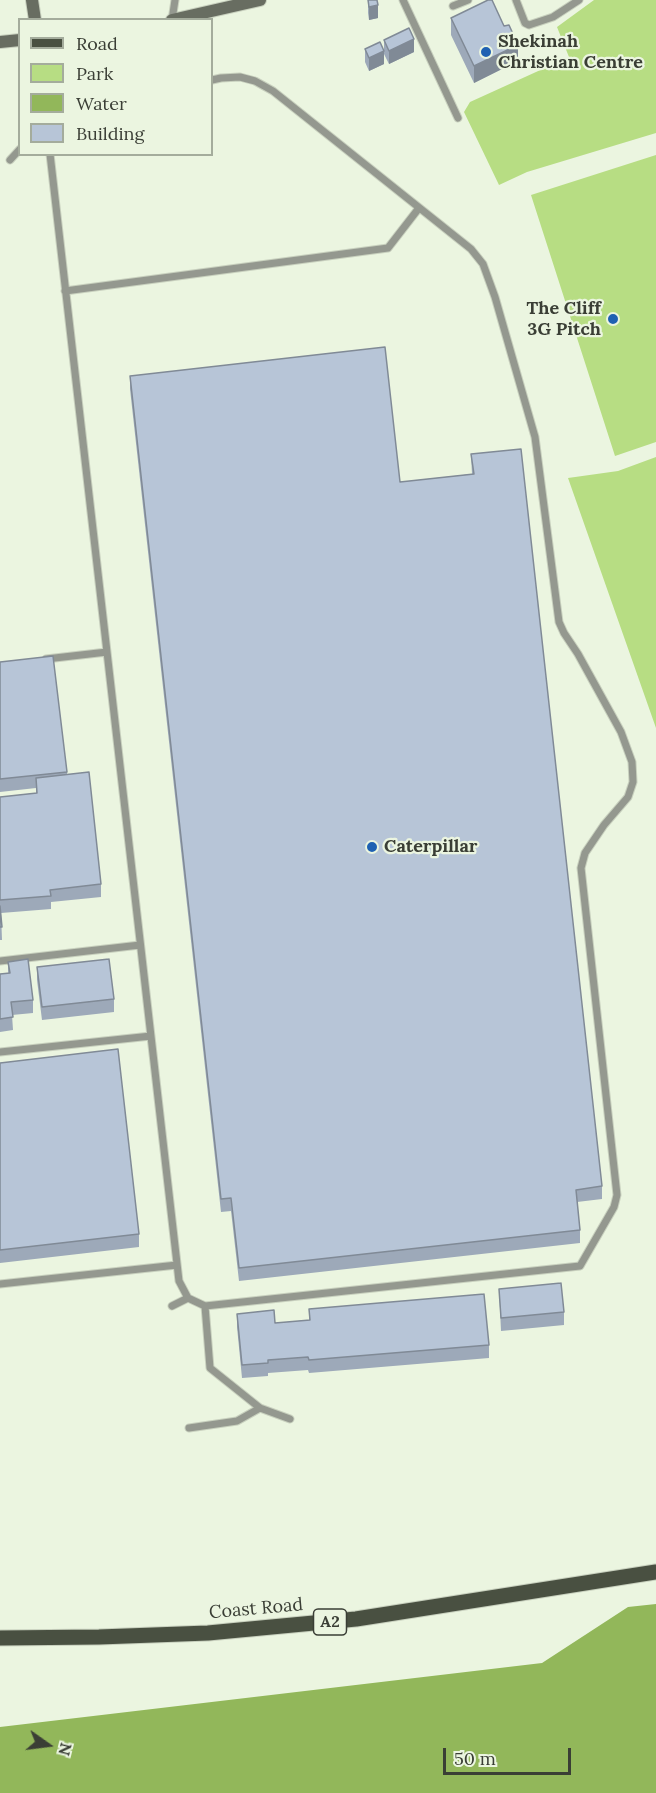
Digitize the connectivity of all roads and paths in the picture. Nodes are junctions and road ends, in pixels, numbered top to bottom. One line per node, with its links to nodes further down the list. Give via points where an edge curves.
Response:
1 (32, 0): 10 (street)
2 (175, 0): 11 (lane)
3 (260, 0): 8 (street)
4 (404, 0): 16 (lane)
5 (468, 0): 9 (lane)
6 (516, 0): 7 (lane, via 529,25 553,18)
7 (579, 0)
8 (243, 2): 12 (street)
9 (453, 6)
10 (35, 18)
11 (172, 18)
12 (180, 18)
13 (18, 40): 14 (street)
14 (0, 42)
15 (213, 80): 20 (lane, via 240,77 265,86)
16 (458, 118)
17 (18, 151): 19 (lane)
18 (50, 156): 21 (lane)
19 (10, 160)
20 (419, 208): 21 (lane, via 388,248); 32 (lane, via 471,249 483,264 536,437 560,622 621,732 632,762 633,782 628,797 585,853 581,868 616,1201 580,1266)
21 (65, 291): 22 (lane)
22 (106, 652): 23 (lane); 24 (lane)
23 (33, 661)
24 (140, 945): 25 (lane); 26 (lane)
25 (0, 961)
26 (151, 1036): 27 (lane); 28 (lane)
27 (0, 1052)
28 (177, 1265): 29 (lane); 30 (lane, via 179,1281)
29 (0, 1284)
30 (188, 1298): 31 (lane); 32 (lane)
31 (172, 1306)
32 (206, 1306): 33 (lane, via 210,1368)
33 (260, 1408): 34 (lane); 35 (lane, via 237,1421)
34 (290, 1419)
35 (189, 1428)
36 (656, 1572): 37 (main road, Coast Road / A2, via 356,1619 208,1633)
37 (0, 1638)

